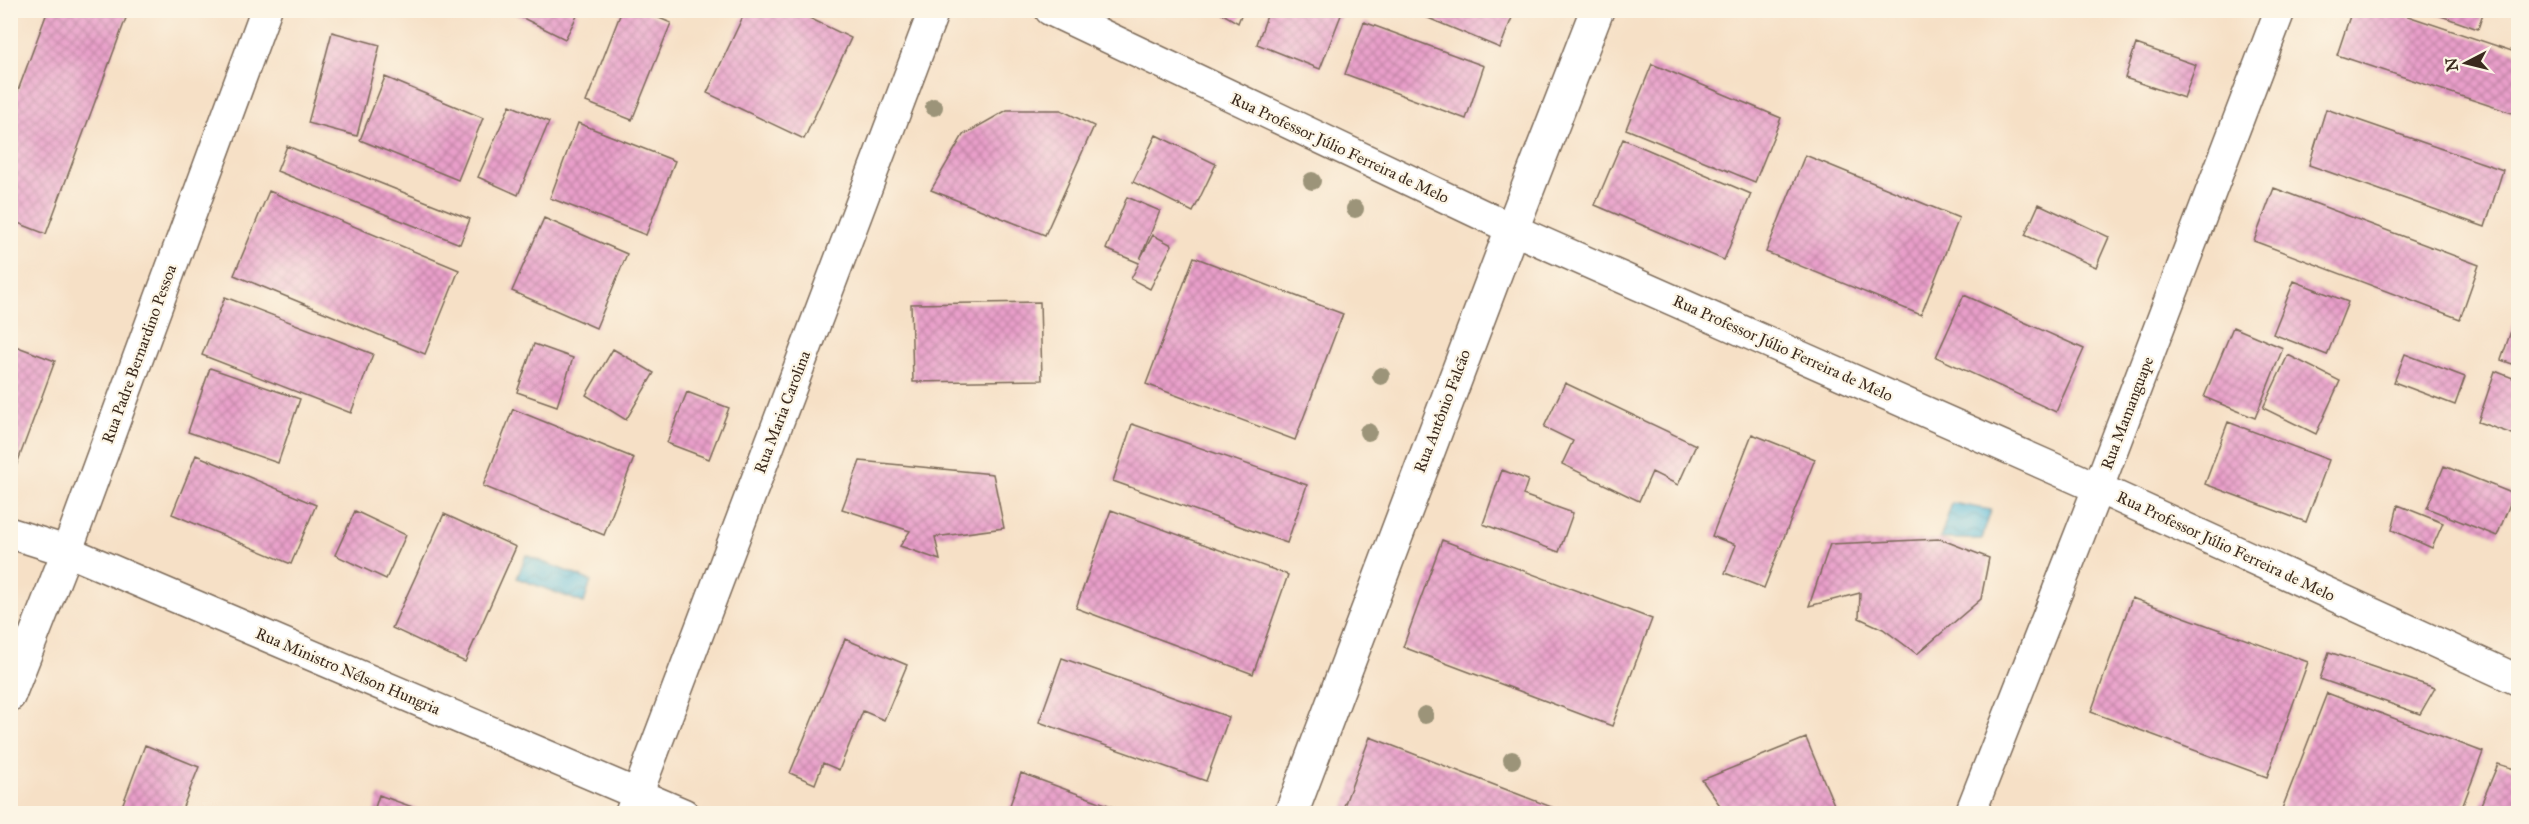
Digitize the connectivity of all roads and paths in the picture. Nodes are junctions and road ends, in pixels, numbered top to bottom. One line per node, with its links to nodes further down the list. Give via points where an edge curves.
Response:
1 (266, 10): 9 (street, Rua Padre Bernardino Pessoa)
2 (934, 10): 12 (street, Rua Maria Carolina)
3 (1050, 10): 6 (street, Rua Professor Júlio Ferreira de Melo)
4 (1597, 10): 6 (main road, Rua Antônio Falcão)
5 (2280, 10): 7 (street, Rua Mamanguape)
6 (1512, 229): 7 (street, Rua Professor Júlio Ferreira de Melo); 14 (main road, Rua Antônio Falcão)
7 (2098, 488): 10 (street, Rua Professor Júlio Ferreira de Melo); 15 (street, Rua Mamanguape)
8 (10, 533): 9 (street, Rua Ministro Nélson Hungria)
9 (67, 552): 11 (street, Rua Padre Bernardino Pessoa); 12 (street, Rua Ministro Nélson Hungria)
10 (2518, 680)
11 (10, 696)
12 (634, 803): 13 (street, Rua Ministro Nélson Hungria)
13 (684, 813)
14 (1291, 813)
15 (1970, 813)

